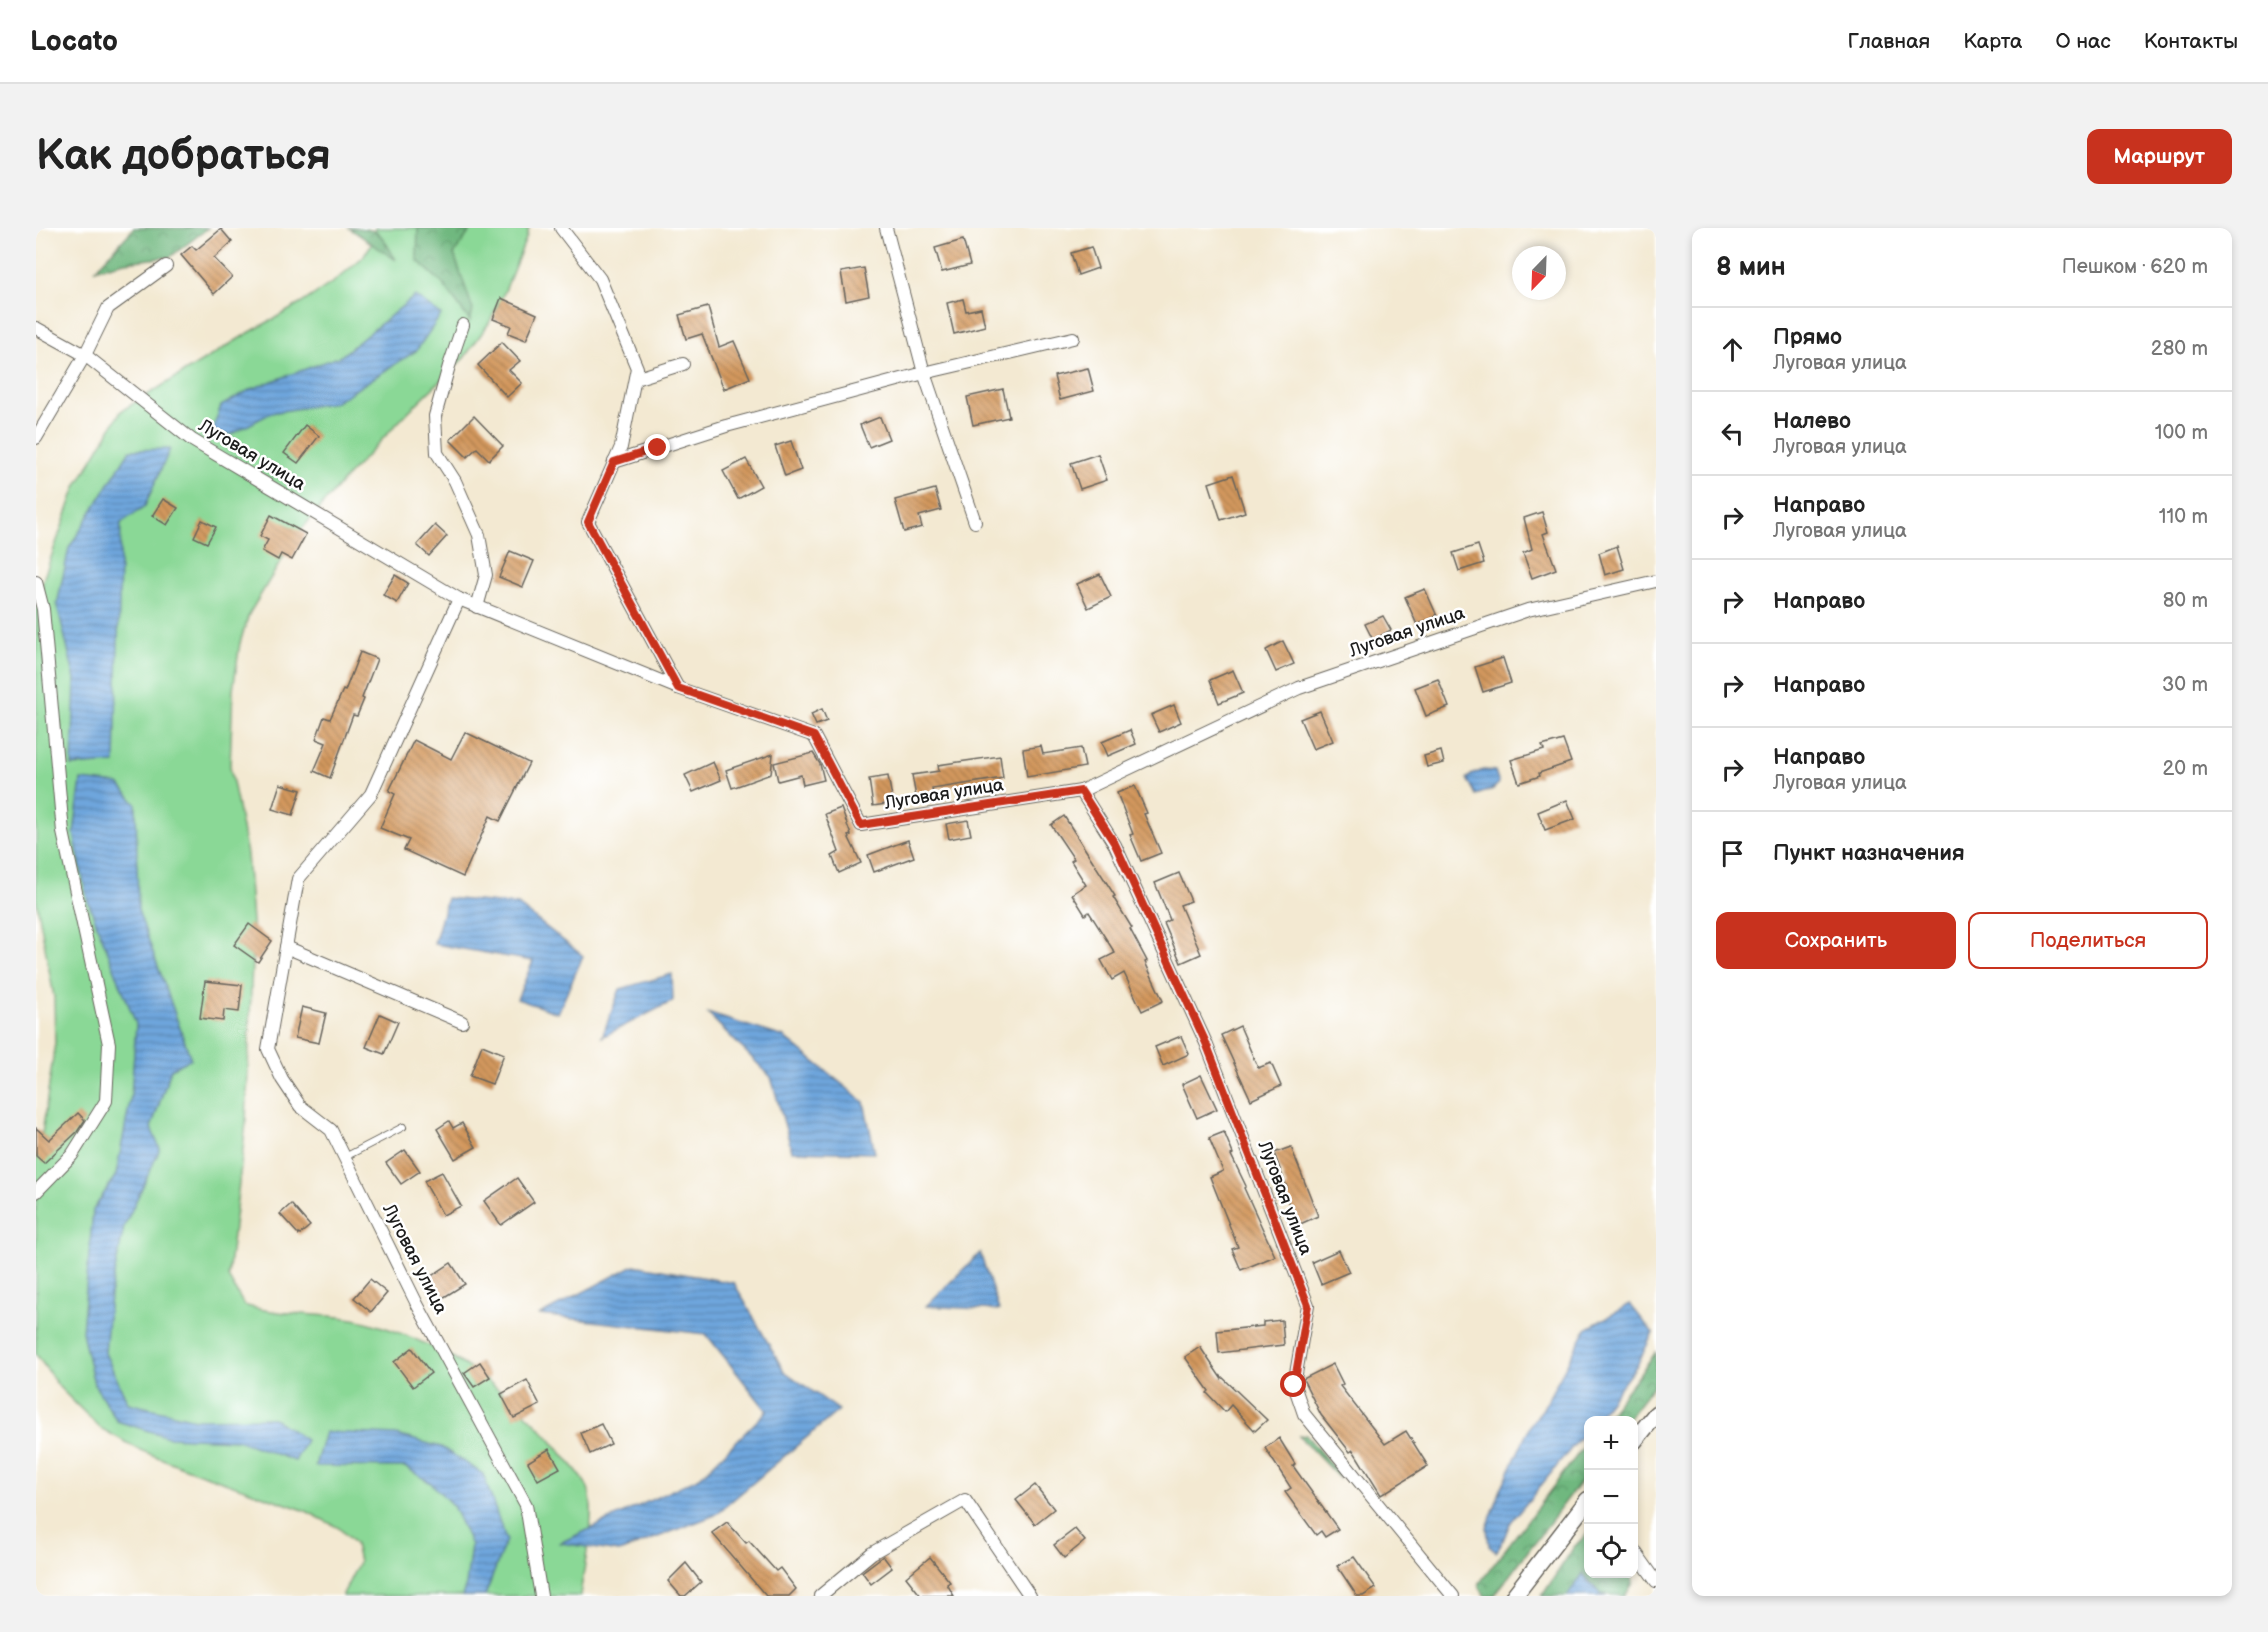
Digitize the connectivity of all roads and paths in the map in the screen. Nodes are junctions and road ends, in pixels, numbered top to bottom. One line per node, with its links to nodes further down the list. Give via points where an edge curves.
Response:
1 (561, 228): 10 (street, via 600,279 637,368)
2 (885, 228): 9 (street)
3 (166, 266): 7 (street, via 108,308)
4 (463, 325): 17 (street, via 435,416 437,453 455,481 479,535 486,575)
5 (36, 328): 7 (street, Луговая улица)
6 (1073, 338): 9 (street)
7 (86, 355): 11 (street); 16 (street, Луговая улица, via 192,440)
8 (683, 364): 10 (street)
9 (924, 372): 12 (street, via 726,426); 13 (street)
10 (635, 379): 12 (street, via 621,447)
11 (36, 438)
12 (614, 462): 18 (street, via 588,522)
13 (975, 522)
14 (1656, 581): 19 (street, Луговая улица, via 1527,610 1299,688)
15 (36, 582): 24 (street, via 43,609 63,832 109,1044 106,1101 72,1155)
16 (459, 599): 17 (street, Луговая улица); 20 (street, Луговая улица, via 371,794 298,879)
17 (477, 607): 18 (street, Луговая улица)
18 (678, 688): 19 (street, Луговая улица, via 814,736 861,825)
19 (1081, 791): 33 (street, Луговая улица, via 1115,844 1206,1043 1308,1305 1294,1385 1304,1414)
20 (286, 947): 21 (street); 23 (street, Луговая улица, via 268,1049 300,1106 331,1130)
21 (462, 1022)
22 (403, 1126): 23 (lane)
23 (344, 1157): 30 (street, Луговая улица, via 417,1304 526,1505)
24 (36, 1192)
25 (1656, 1414): 26 (main road)
26 (1638, 1436)
27 (1584, 1505): 34 (main road)
28 (1638, 1556): 29 (street)
29 (1656, 1581)
30 (541, 1596)
31 (820, 1596): 32 (street, via 872,1553 965,1500)
32 (1030, 1596)
33 (1453, 1596)
34 (1514, 1596)

